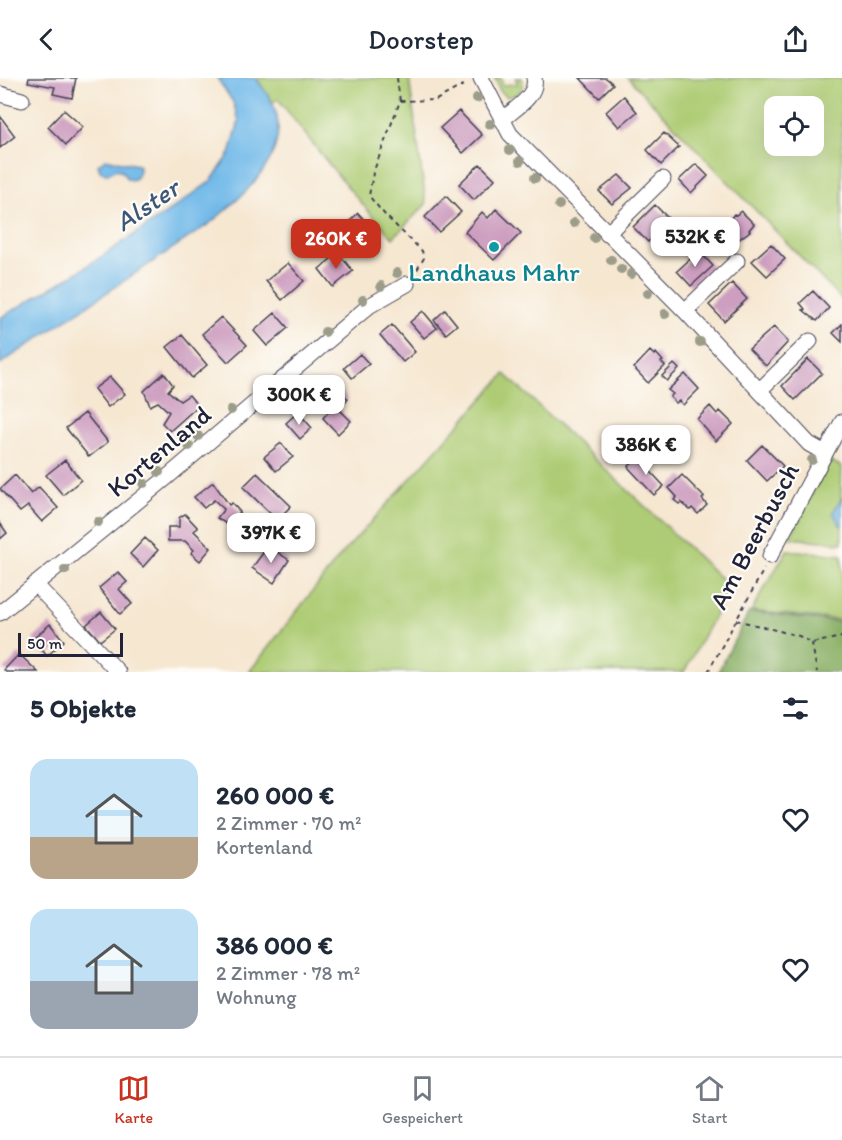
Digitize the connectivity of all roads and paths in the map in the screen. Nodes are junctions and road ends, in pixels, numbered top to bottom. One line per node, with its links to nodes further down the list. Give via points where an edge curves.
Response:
1 (397, 78): 6 (path)
2 (534, 78): 7 (street, via 532,93)
3 (481, 79): 6 (path, via 436,100); 7 (street)
4 (0, 94): 5 (street)
5 (22, 100)
6 (400, 101): 11 (path, via 373,173 369,196 422,251 422,264)
7 (502, 120): 9 (street, via 510,134)
8 (663, 178): 9 (street)
9 (607, 234): 12 (street)
10 (737, 261): 12 (street)
11 (407, 284): 18 (street, Kortenland, via 369,306)
12 (685, 311): 14 (street)
13 (810, 341): 14 (street)
14 (760, 390): 16 (street, via 809,444)
15 (842, 422): 16 (street, Am Beerbusch)
16 (825, 453): 17 (street, Am Beerbusch)
17 (770, 556): 20 (path, Am Beerbusch)
18 (35, 584): 19 (street, Kortenland); 23 (street)
19 (0, 613)
20 (736, 620): 22 (path); 24 (path, Am Beerbusch)
21 (842, 637): 22 (path)
22 (812, 643): 25 (path)
23 (118, 672)
24 (708, 672)
25 (817, 672)

